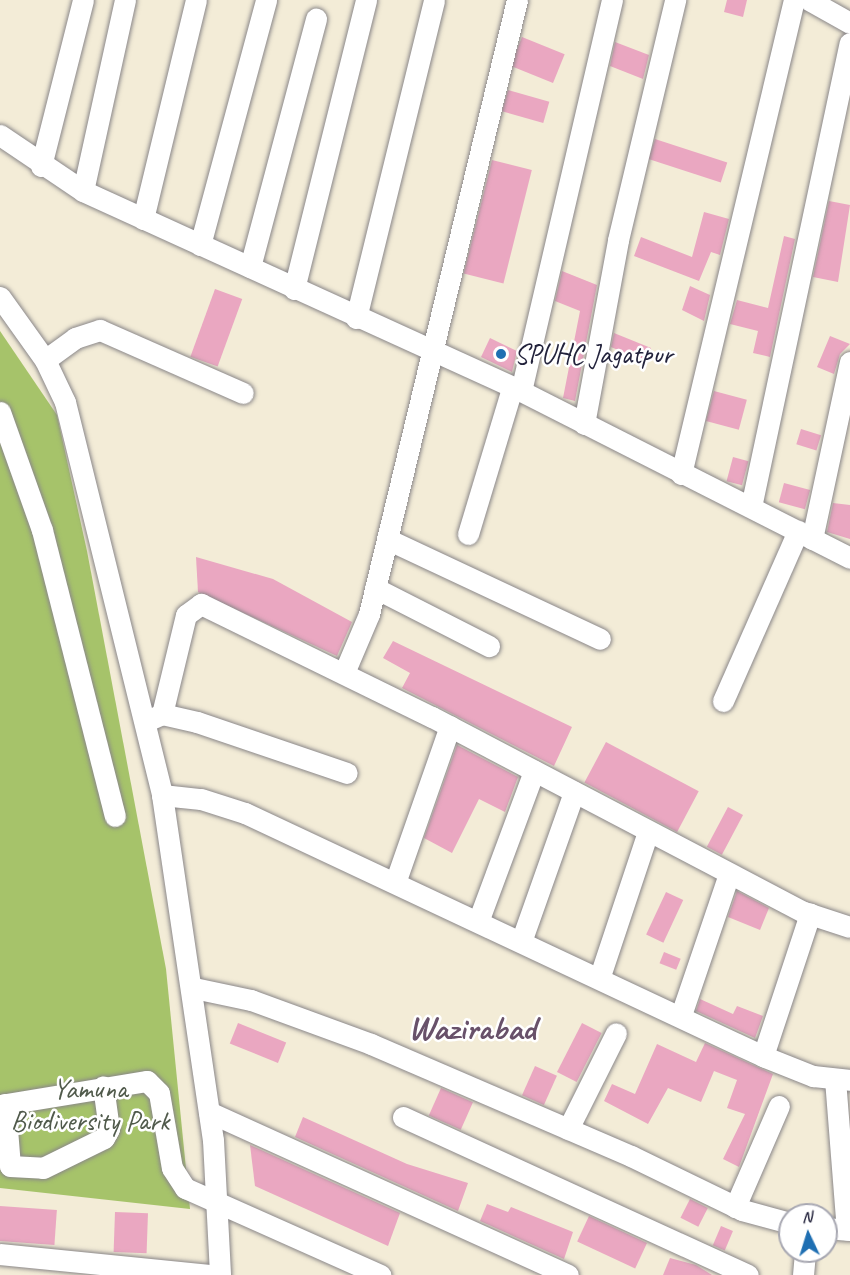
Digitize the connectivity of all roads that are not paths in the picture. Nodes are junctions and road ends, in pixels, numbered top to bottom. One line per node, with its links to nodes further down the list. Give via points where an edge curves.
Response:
1 (83, 0): 16 (street)
2 (125, 0): 17 (street)
3 (196, 0): 18 (street)
4 (266, 0): 19 (street)
5 (366, 0): 21 (street)
6 (434, 0): 23 (street)
7 (517, 0): 24 (street)
8 (612, 0): 27 (street)
9 (675, 0): 30 (street, via 618,240)
10 (794, 0): 31 (street)
11 (809, 0): 12 (street)
12 (845, 14)
13 (316, 19): 20 (street)
14 (850, 43): 32 (street)
15 (0, 135): 16 (street)
16 (41, 166): 17 (street)
17 (83, 191): 18 (street)
18 (143, 219): 19 (street)
19 (200, 245): 20 (street)
20 (250, 267): 21 (street)
21 (294, 289): 23 (street)
22 (0, 297): 25 (street)
23 (356, 318): 24 (street)
24 (434, 356): 27 (street); 35 (street)
25 (45, 360): 28 (street, via 75,338 100,330); 43 (street, via 81,456)
26 (850, 362): 34 (street)
27 (517, 390): 30 (street); 33 (street)
28 (243, 393)
29 (0, 412): 49 (street, via 42,530)
30 (584, 424): 31 (street)
31 (681, 474): 32 (street)
32 (751, 507): 34 (street)
33 (468, 534)
34 (805, 535): 36 (street); 41 (street)
35 (387, 540): 37 (street); 38 (street)
36 (850, 558)
37 (375, 588): 39 (street); 40 (street)
38 (600, 639)
39 (489, 646)
40 (344, 673): 42 (street, via 236,618 201,604 192,605); 44 (street)
41 (723, 701)
42 (162, 714): 43 (street); 46 (street)
43 (142, 723): 48 (street)
44 (450, 726): 45 (street); 52 (street)
45 (534, 771): 47 (street); 54 (street)
46 (347, 773)
47 (574, 792): 50 (street); 56 (street)
48 (162, 795): 52 (street, via 201,799 245,813); 58 (street)
49 (115, 816)
50 (648, 831): 51 (street); 57 (street)
51 (729, 874): 53 (street); 59 (street)
52 (396, 880): 54 (street)
53 (810, 914): 55 (street); 61 (street)
54 (479, 919): 56 (street)
55 (850, 927)
56 (522, 939): 57 (street)
57 (600, 976): 59 (street)
58 (194, 988): 66 (street); 68 (street, via 251,1000 371,1044)
59 (681, 1015): 61 (street)
60 (616, 1033): 68 (street)
61 (763, 1056): 62 (street)
62 (843, 1079): 72 (street)
63 (103, 1086): 64 (street); 64 (street, via 108,1129 104,1138 43,1168 10,1166); 69 (street, via 138,1080 154,1085 177,1180)
64 (2, 1105)
65 (779, 1106): 70 (street)
66 (210, 1112): 69 (street); 77 (street)
67 (403, 1118): 78 (street)
68 (568, 1129): 70 (street)
69 (216, 1202): 75 (street); 76 (street)
70 (735, 1207): 71 (street)
71 (778, 1220)
72 (849, 1230)
73 (0, 1254): 74 (street)
74 (209, 1275)
75 (220, 1275)
76 (380, 1275)
77 (568, 1275)
78 (748, 1275)

